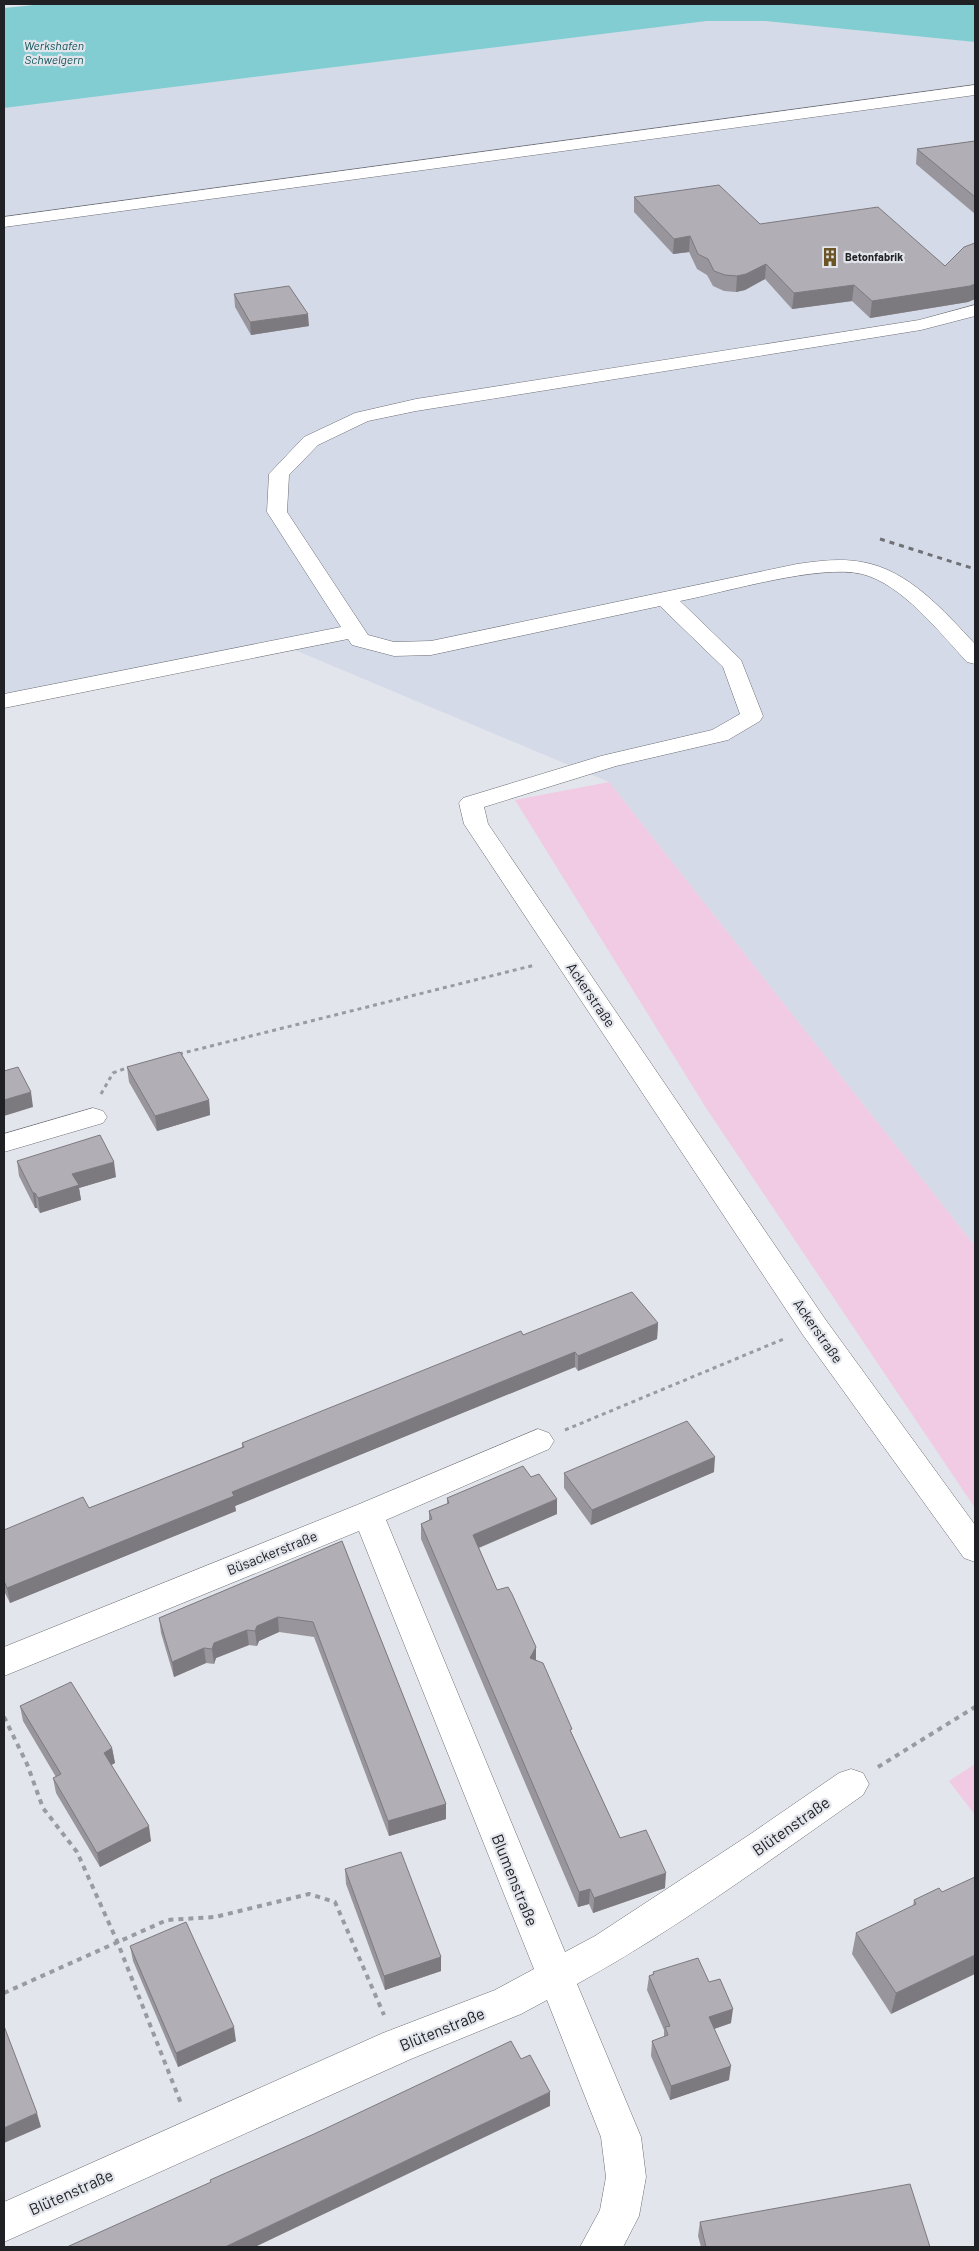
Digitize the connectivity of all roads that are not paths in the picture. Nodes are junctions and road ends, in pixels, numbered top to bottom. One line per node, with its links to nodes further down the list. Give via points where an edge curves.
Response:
1 (975, 90): 2 (street)
2 (4, 222)
3 (975, 310): 5 (street, via 921,325 416,405 362,417 311,441 279,474 277,512)
4 (664, 597): 5 (street, via 431,648 394,649 360,640); 6 (street, via 797,570 827,567 869,569 915,595); 12 (street, Ackerstraße, via 733,665 752,716 720,735 609,760 471,804 476,824 814,1326)
5 (354, 631): 7 (street)
6 (975, 656)
7 (4, 701)
8 (93, 1117): 9 (street)
9 (4, 1142)
10 (538, 1441): 11 (street, Büsackerstraße)
11 (368, 1514): 13 (street, Büsackerstraße); 15 (street, Blumenstraße)
12 (975, 1549)
13 (4, 1662)
14 (851, 1784): 15 (street, Blütenstraße, via 608,1948)
15 (555, 1977): 16 (street, Blütenstraße, via 508,2002 398,2046); 17 (street, Blumenstraße, via 622,2137 626,2176 619,2216)
16 (4, 2222)
17 (600, 2247)

